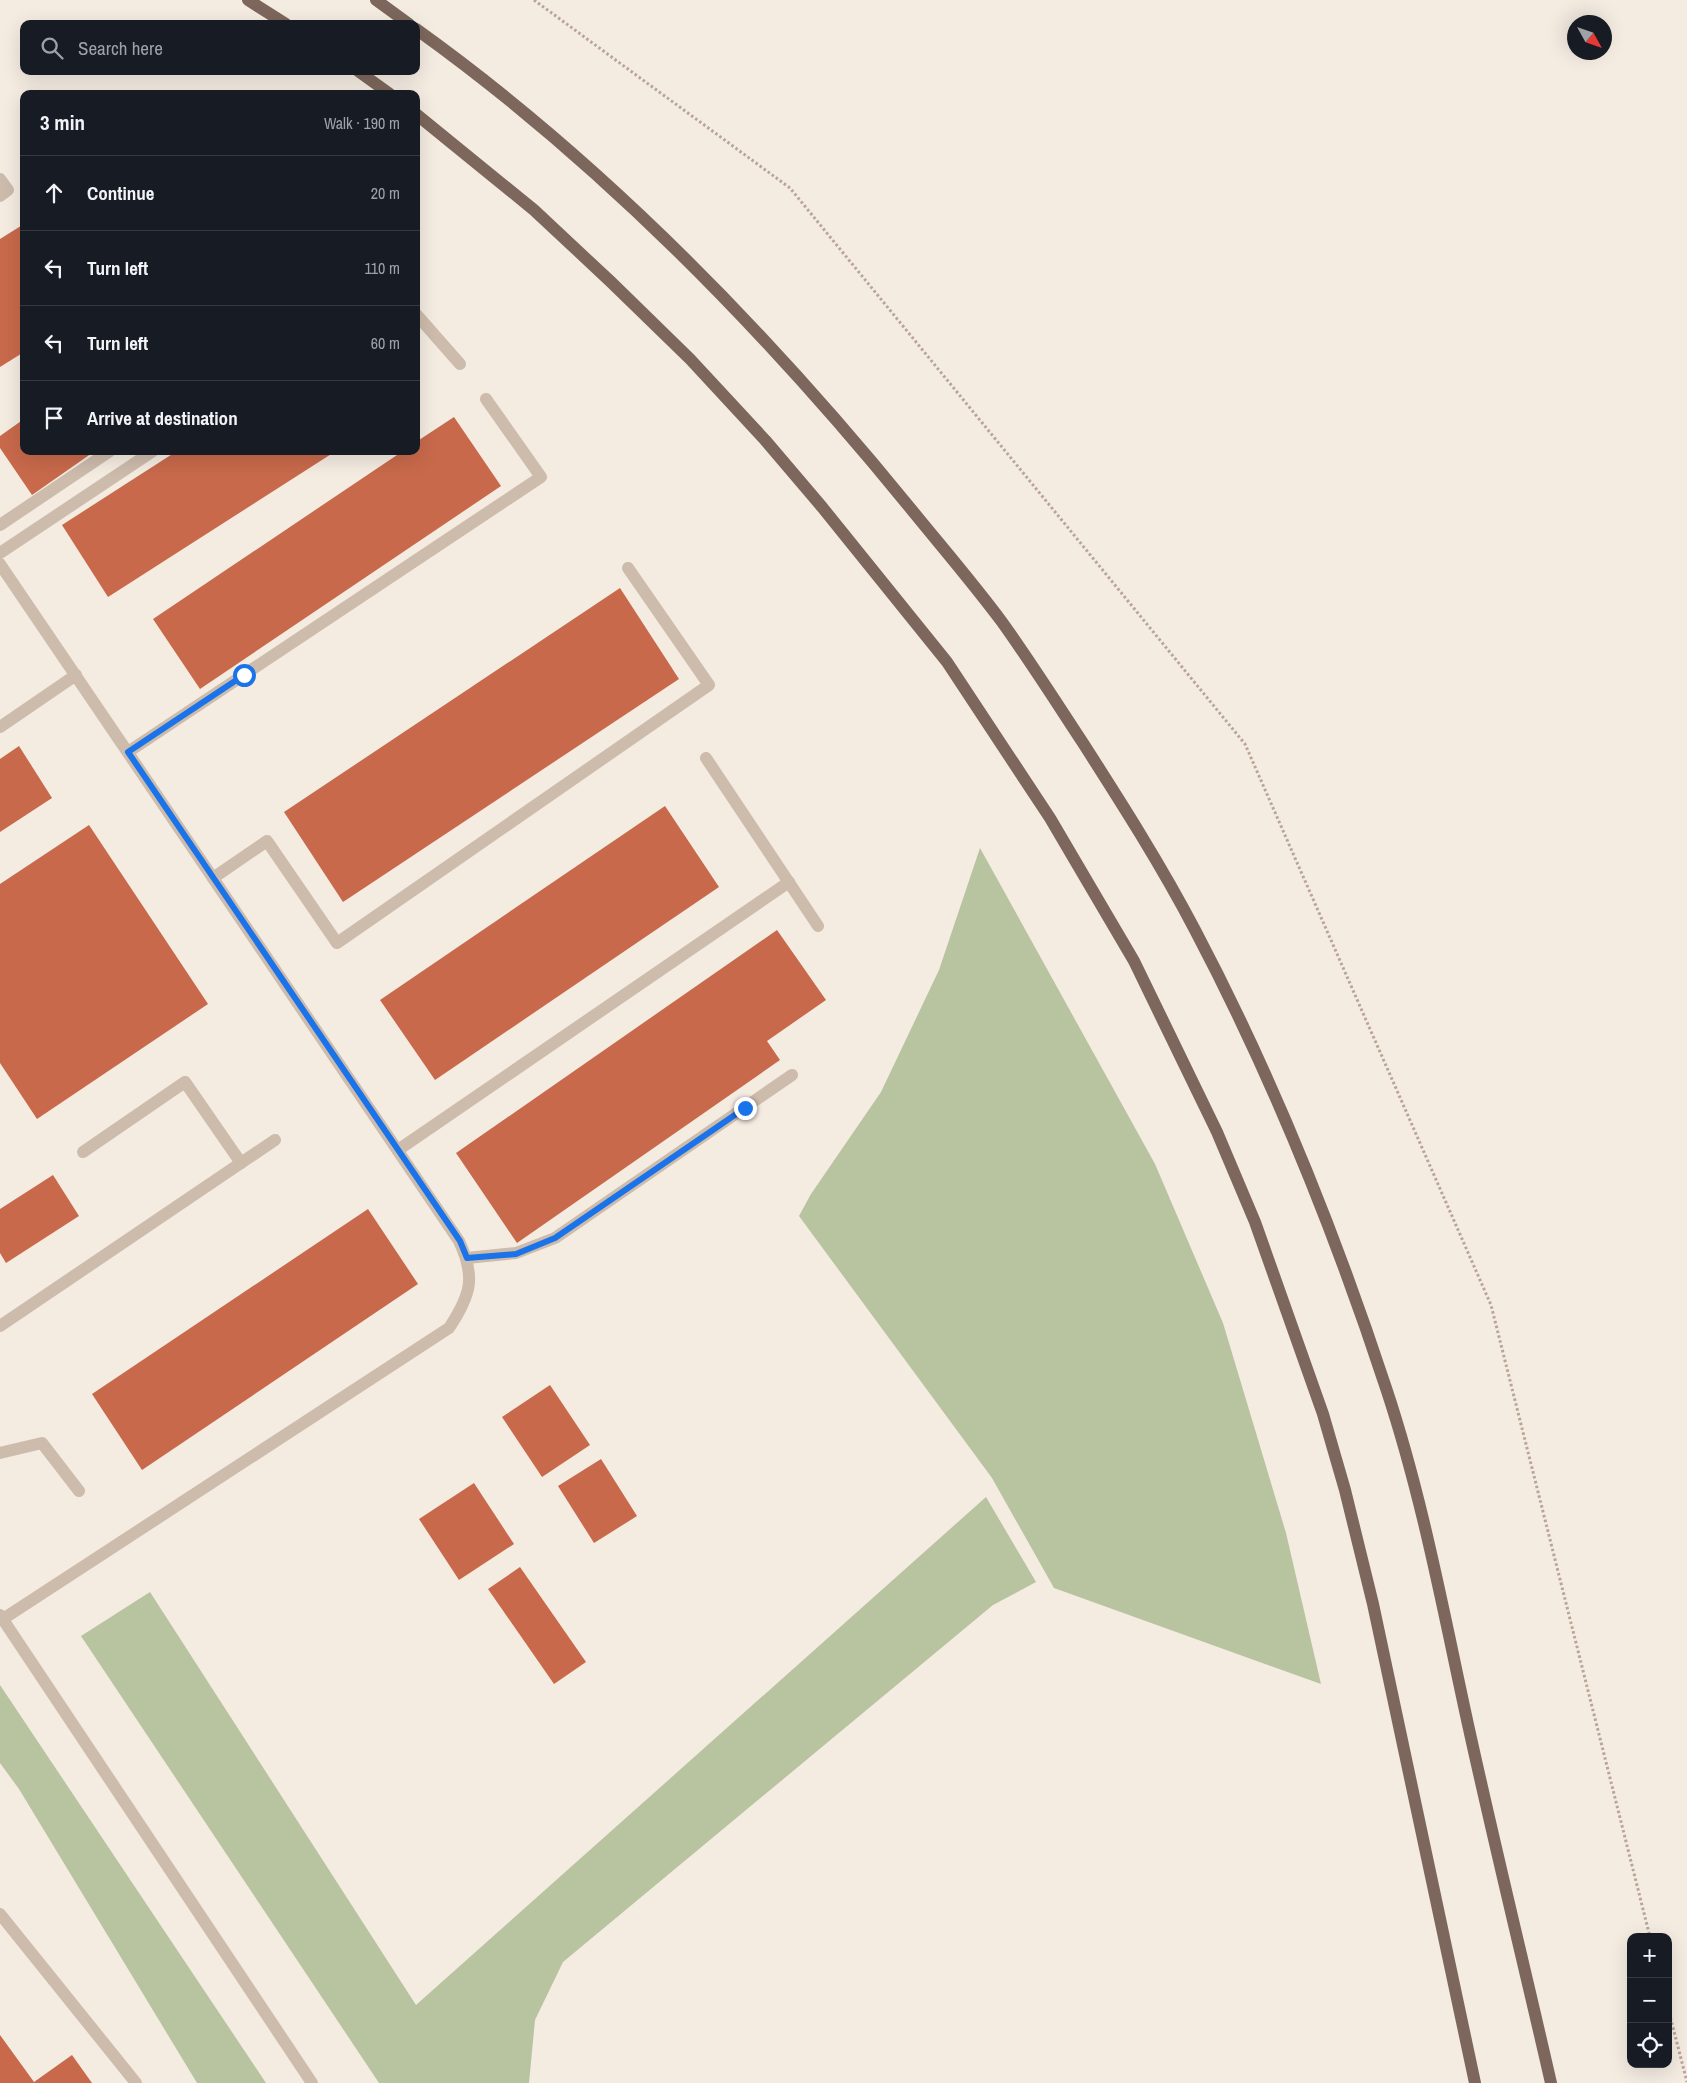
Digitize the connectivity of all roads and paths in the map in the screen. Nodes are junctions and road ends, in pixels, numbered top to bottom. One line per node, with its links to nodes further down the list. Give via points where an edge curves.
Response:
1 (248, 0): 4 (main road)
2 (376, 0): 5 (main road)
3 (534, 0): 39 (path, via 790,188 1245,744 1491,1305)
4 (280, 20)
5 (404, 20)
6 (420, 32): 45 (main road, via 579,159 732,305 815,395 1002,622 1108,782 1194,929 1283,1113 1318,1197 1388,1393 1437,1579)
7 (364, 75): 8 (main road)
8 (384, 90)
9 (420, 117): 44 (main road, via 534,210 611,282 690,359 815,500 947,662 1050,818 1134,961 1248,1204 1323,1414 1372,1604)
10 (0, 179): 11 (street, via 8,190)
11 (0, 196)
12 (420, 319): 13 (street)
13 (460, 364)
14 (486, 399): 23 (street, via 541,477)
15 (104, 455): 17 (street)
16 (147, 455): 18 (street)
17 (0, 526)
18 (0, 553)
19 (0, 564): 21 (street)
20 (628, 568): 25 (street, via 709,685 337,943 267,841)
21 (76, 675): 22 (street); 23 (street)
22 (0, 727)
23 (128, 752): 25 (street)
24 (706, 758): 26 (street)
25 (213, 878): 30 (street)
26 (789, 882): 27 (street); 30 (street)
27 (818, 926)
28 (792, 1075): 33 (street, via 555,1238 516,1254)
29 (275, 1140): 32 (street)
30 (398, 1150): 33 (street, via 460,1241)
31 (83, 1152): 32 (street, via 185,1082)
32 (241, 1163): 34 (street)
33 (467, 1258): 37 (street, via 471,1275 468,1290 460,1312 449,1328)
34 (0, 1326)
35 (0, 1453): 36 (street, via 42,1444)
36 (79, 1491)
37 (2, 1617): 43 (street)
38 (0, 1914): 42 (street)
39 (1649, 1933)
40 (1672, 2023): 41 (path)
41 (1687, 2082)
42 (136, 2083)
43 (312, 2083)
44 (1475, 2083)
45 (1551, 2083)

